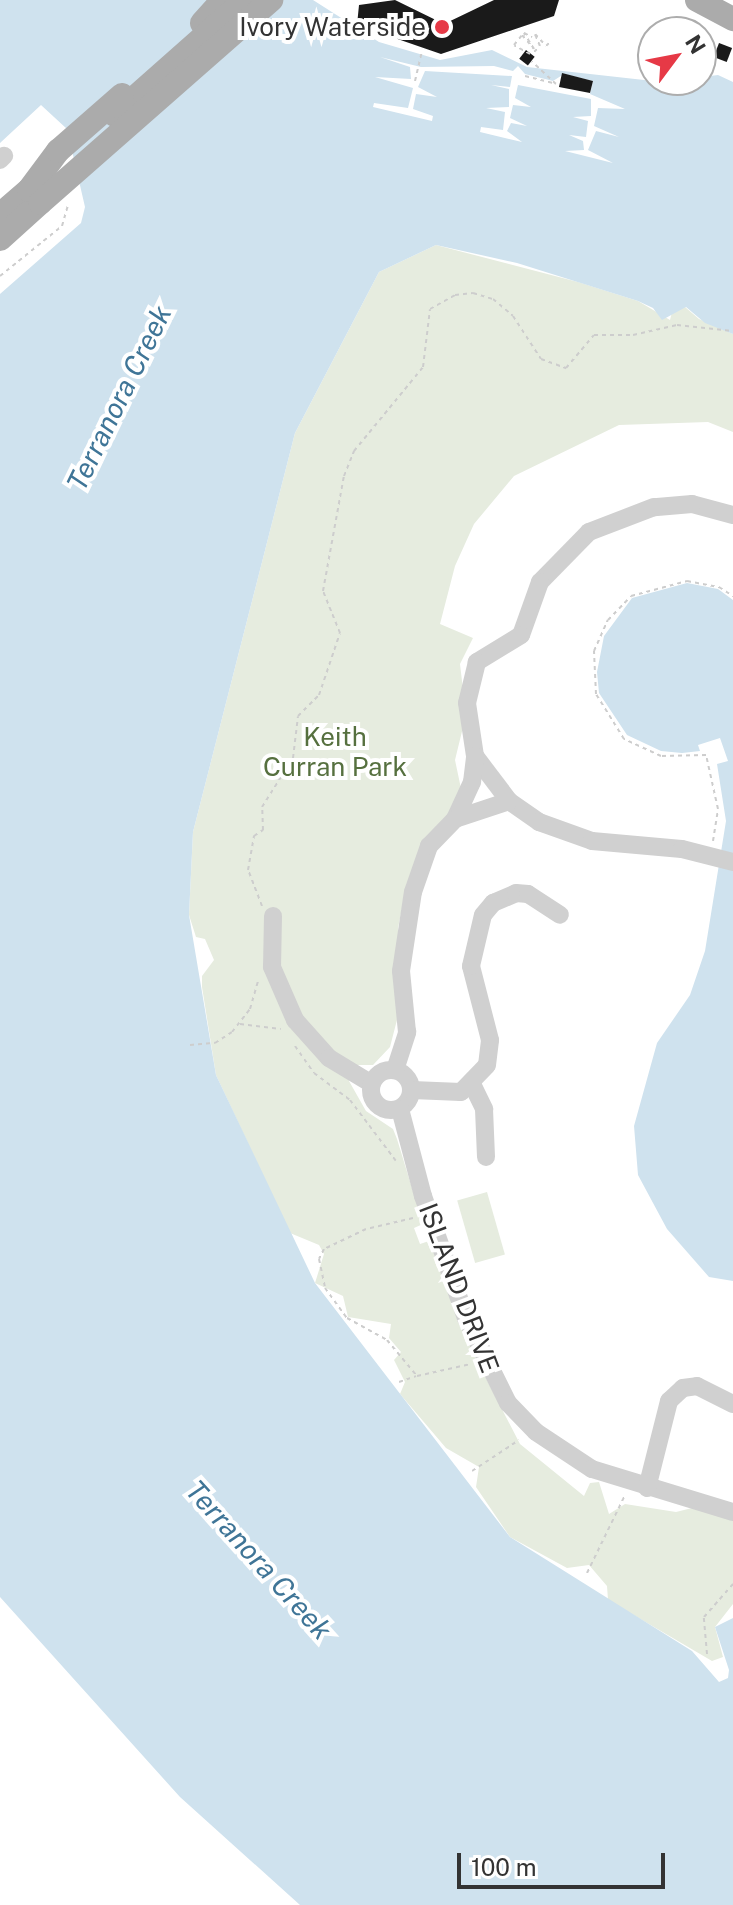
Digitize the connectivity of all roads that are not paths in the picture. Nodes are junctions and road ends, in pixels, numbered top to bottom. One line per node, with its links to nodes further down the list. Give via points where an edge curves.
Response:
1 (223, 0): 7 (main road, bridge, via 58,151)
2 (245, 0): 7 (main road, bridge)
3 (271, 0): 7 (main road, bridge)
4 (697, 0): 6 (main road)
5 (714, 0): 6 (main road)
6 (733, 17)
7 (35, 196): 8 (main road); 9 (main road)
8 (0, 215)
9 (0, 239)
10 (733, 515): 11 (street, via 692,504 654,507 600,526 565,552 540,582 521,635 477,662 467,703)
11 (475, 756): 12 (street); 13 (street, via 472,782)
12 (509, 801): 13 (street); 14 (street, via 539,822 581,839)
13 (455, 819): 17 (street, via 429,846 413,892 401,971 407,1032)
14 (733, 862)
15 (560, 915): 19 (street, via 528,894 516,893 483,915 471,966 490,1040 487,1065)
16 (273, 916): 18 (street, via 272,967 295,1020 310,1041)
17 (395, 1070): 18 (street, via 383,1072); 20 (street, via 405,1075)
18 (372, 1084): 21 (street, via 372,1098 381,1108)
19 (472, 1084): 20 (street, via 461,1092); 22 (street, via 484,1109)
20 (412, 1090): 21 (street)
21 (400, 1109): 24 (street, ISLAND DRIVE, via 423,1196 466,1318 508,1403 566,1455 613,1479)
22 (486, 1157)
23 (733, 1404): 24 (street, via 697,1386 683,1388 669,1401)
24 (647, 1488): 25 (street, ISLAND DRIVE)
25 (733, 1512)

